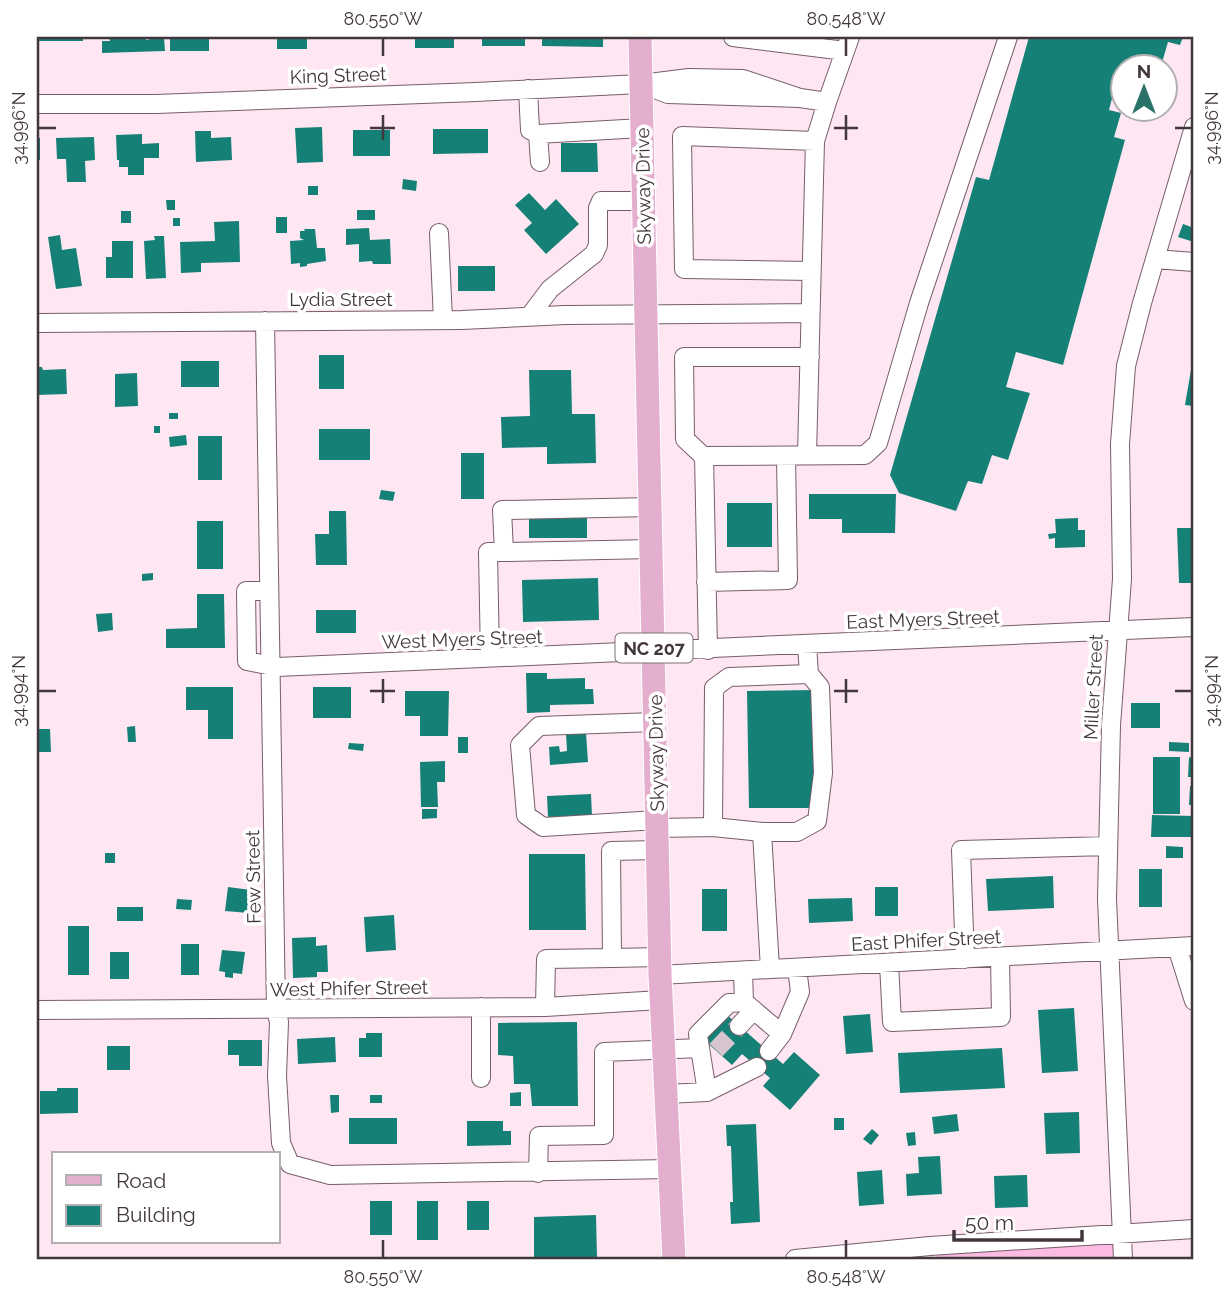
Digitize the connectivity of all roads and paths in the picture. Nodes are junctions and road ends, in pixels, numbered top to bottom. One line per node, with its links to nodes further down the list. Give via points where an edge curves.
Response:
1 (640, 37): 5 (main road, Skyway Drive / NC 207)
2 (733, 37): 4 (street)
3 (1008, 37): 26 (street, via 919,303 878,443 865,455)
4 (847, 44): 7 (street)
5 (641, 83): 6 (street, King Street); 7 (street, King Street, via 743,79); 10 (main road, Skyway Drive / NC 207)
6 (528, 89): 8 (street, King Street, via 156,104); 11 (street, via 530,130)
7 (827, 102): 12 (street)
8 (37, 104)
9 (1194, 127): 16 (street, Miller Street)
10 (642, 128): 11 (street); 14 (main road, Skyway Drive / NC 207)
11 (538, 134): 13 (street)
12 (815, 141): 18 (street); 18 (street, via 682,136 684,269)
13 (540, 162)
14 (644, 201): 20 (main road, Skyway Drive / NC 207); 21 (street, via 601,201 594,254 550,289)
15 (439, 233): 22 (street)
16 (1155, 259): 17 (street); 34 (street, Miller Street, via 1126,366 1120,444 1122,579)
17 (1194, 262)
18 (811, 271): 19 (street)
19 (810, 313): 20 (street, Lydia Street); 25 (street)
20 (646, 314): 21 (street, Lydia Street); 29 (main road, Skyway Drive / NC 207)
21 (529, 317): 22 (street, Lydia Street)
22 (443, 320): 23 (street, Lydia Street)
23 (265, 321): 24 (street, Lydia Street); 39 (street, Few Street)
24 (37, 323)
25 (810, 357): 26 (street); 28 (street, via 684,357 685,439)
26 (807, 455): 27 (street)
27 (786, 456): 28 (street); 32 (street, via 788,580)
28 (704, 457): 32 (street)
29 (651, 507): 30 (main road, Skyway Drive / NC 207); 31 (street, via 502,510)
30 (652, 549): 31 (street); 37 (main road, Skyway Drive / NC 207)
31 (503, 552): 38 (street, via 488,552)
32 (706, 582): 36 (street)
33 (1194, 627): 34 (street, East Myers Street)
34 (1116, 632): 35 (street, East Myers Street); 45 (street, Miller Street)
35 (807, 645): 36 (street, East Myers Street); 40 (street)
36 (708, 650): 37 (street, East Myers Street)
37 (654, 652): 38 (street, West Myers Street); 41 (main road, Skyway Drive / NC 207)
38 (490, 658): 39 (street, West Myers Street)
39 (271, 666): 62 (street, Few Street)
40 (809, 674): 42 (street, via 729,677 714,688); 43 (street, via 820,687 823,774 817,821 797,832)
41 (655, 722): 44 (main road, Skyway Drive / NC 207); 44 (street, via 538,726 520,745 526,815 543,827)
42 (713, 827): 43 (street); 44 (street)
43 (762, 832): 54 (street)
44 (657, 833): 49 (street, via 611,851); 52 (main road, Skyway Drive / NC 207)
45 (1108, 846): 47 (street, Miller Street); 50 (street, via 961,850)
46 (1186, 947): 47 (street, East Phifer Street); 57 (street)
47 (1109, 951): 48 (street, East Phifer Street); 75 (street, Miller Street)
48 (1000, 957): 50 (street, East Phifer Street); 51 (street, via 1002,1017 892,1022)
49 (612, 958): 52 (street, East Phifer Street); 60 (street, East Phifer Street, via 546,959)
50 (965, 959): 51 (street, East Phifer Street)
51 (889, 963): 53 (street, East Phifer Street)
52 (660, 966): 55 (street, East Phifer Street); 56 (main road, Skyway Drive / NC 207)
53 (797, 968): 54 (street, East Phifer Street); 64 (street, via 800,992)
54 (770, 969): 55 (street, East Phifer Street)
55 (743, 971): 58 (street)
56 (661, 1000): 60 (street, West Phifer Street); 65 (main road, Skyway Drive / NC 207)
57 (1194, 1001)
58 (749, 1006): 63 (street); 64 (street); 67 (street, via 729,1003 698,1034)
59 (481, 1007): 60 (street, West Phifer Street); 62 (street, West Phifer Street); 69 (street)
60 (545, 1007)
61 (37, 1010): 62 (street, West Phifer Street)
62 (276, 1010): 73 (street, Few Street, via 281,1143 290,1164 330,1175)
63 (739, 1026)
64 (782, 1034): 66 (street)
65 (663, 1051): 67 (street); 71 (main road, Skyway Drive / NC 207); 73 (street, via 604,1052 604,1135 538,1136)
66 (769, 1051)
67 (706, 1054): 70 (street)
68 (757, 1067): 70 (street)
69 (481, 1078)
70 (707, 1092): 71 (street)
71 (666, 1094): 72 (main road, Skyway Drive / NC 207)
72 (670, 1169): 73 (street); 77 (main road, Skyway Drive / NC 207)
73 (546, 1172)
74 (1194, 1227): 75 (street)
75 (1122, 1234): 76 (street); 79 (street, Miller Street)
76 (931, 1253): 78 (street)
77 (674, 1259)
78 (795, 1259)
79 (1123, 1259)

